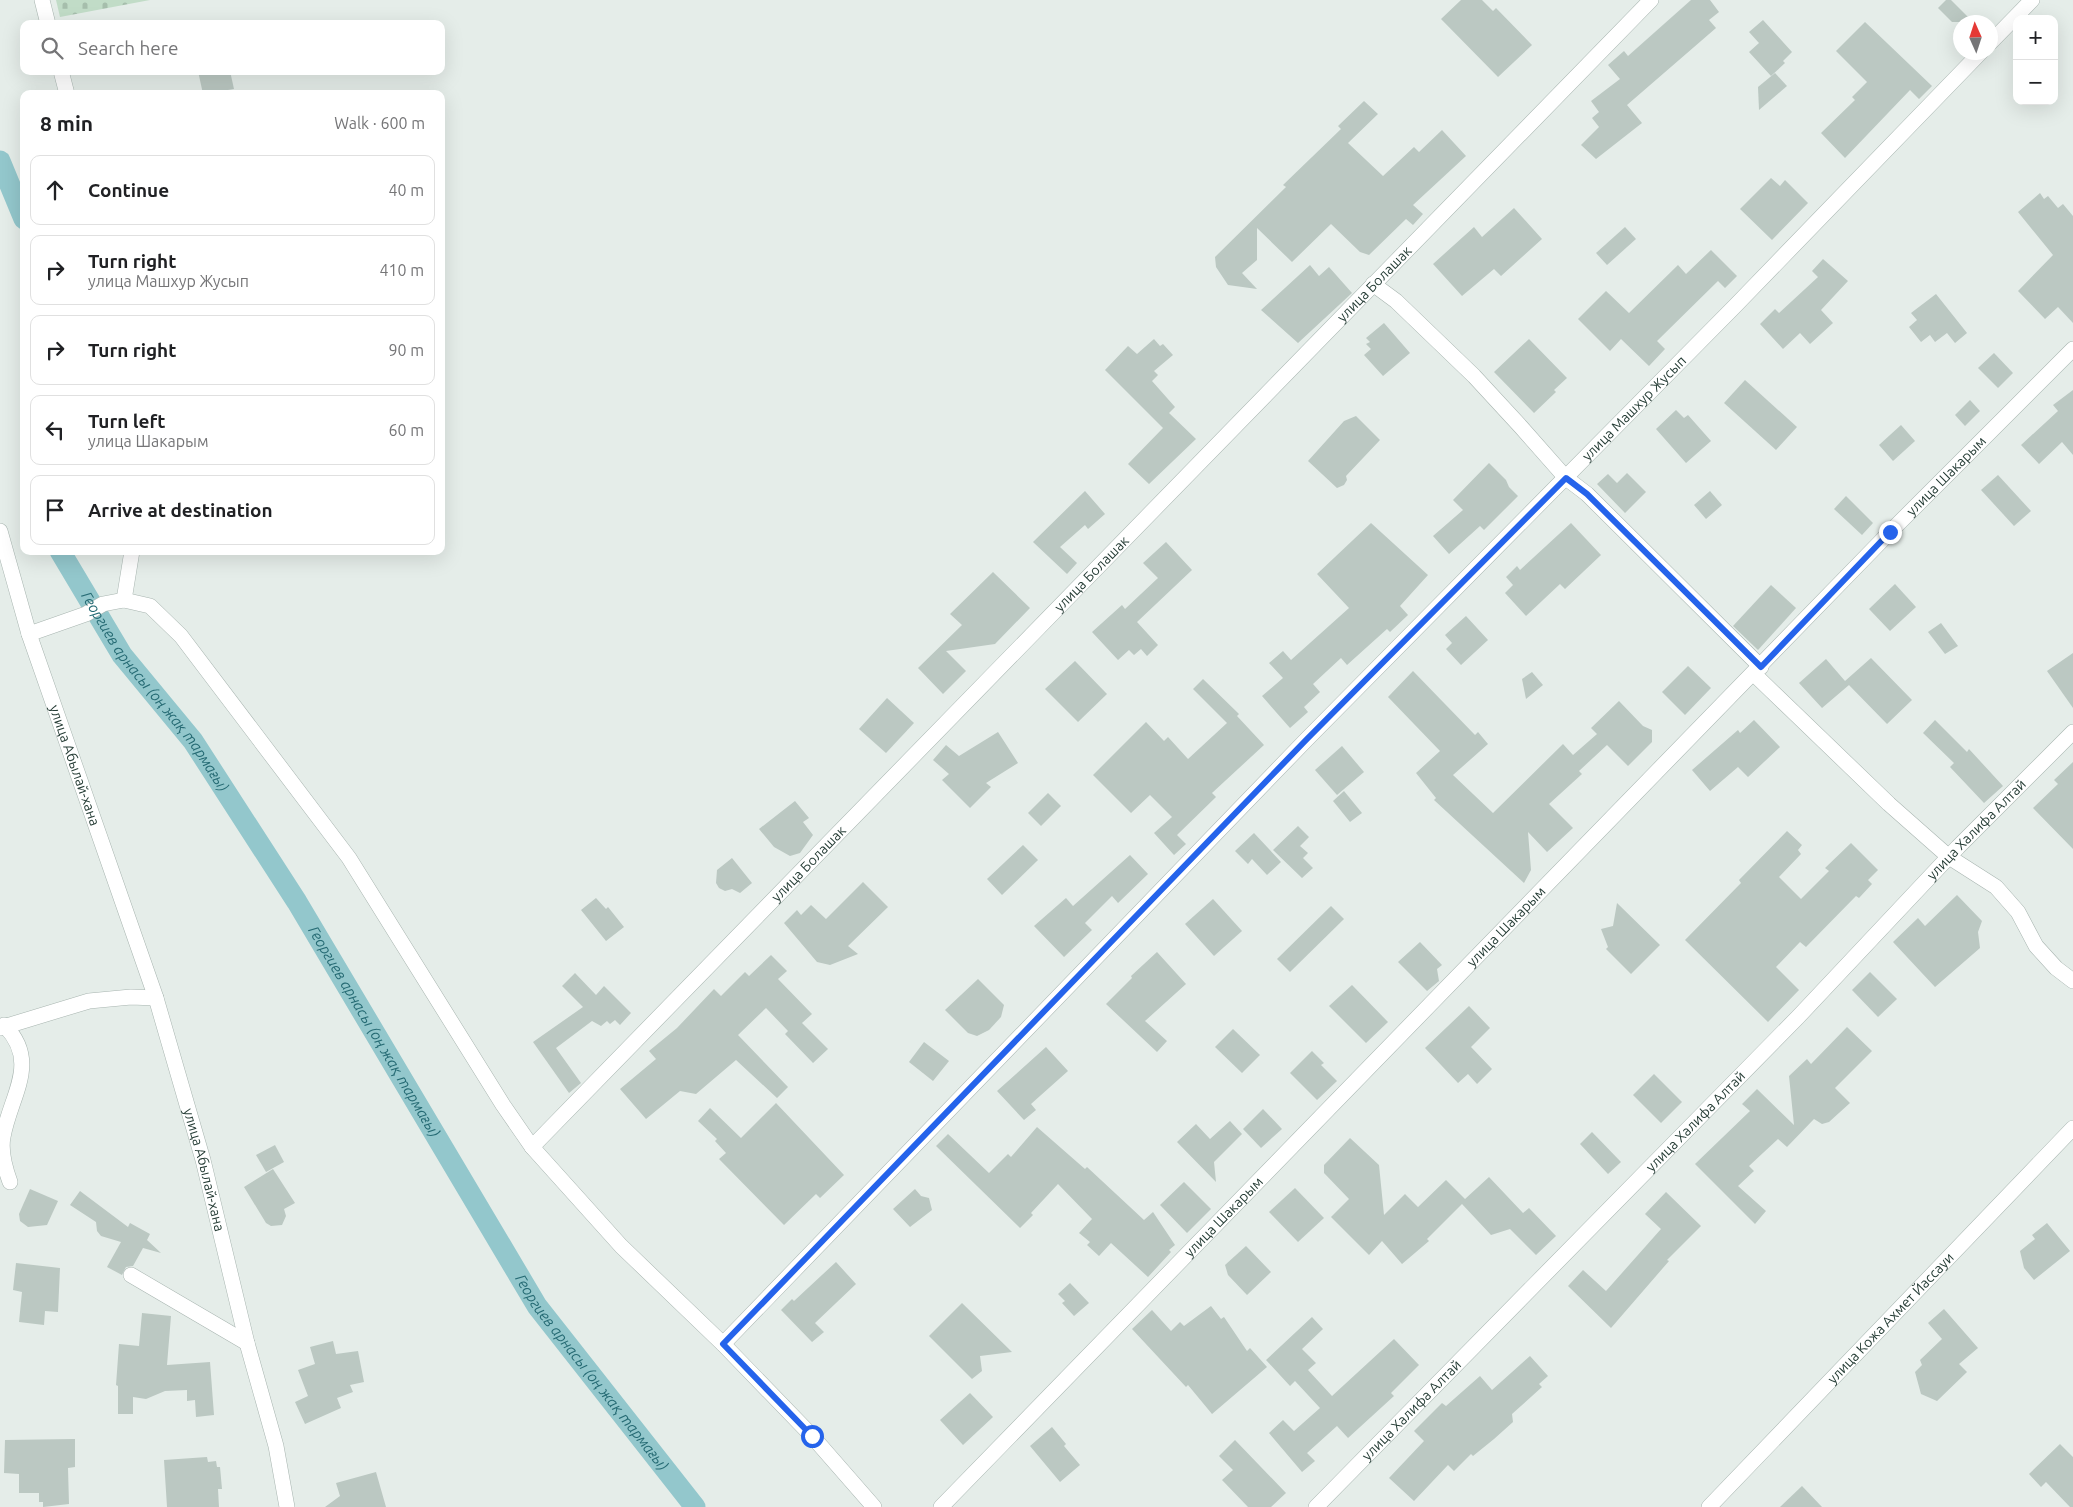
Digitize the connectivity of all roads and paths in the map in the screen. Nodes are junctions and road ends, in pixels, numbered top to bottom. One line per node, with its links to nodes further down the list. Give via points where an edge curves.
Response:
1 (42, 0): 4 (street)
2 (1651, 0): 9 (street, улица Болашак)
3 (2032, 0): 5 (street)
4 (47, 20)
5 (1998, 34)
6 (1973, 60): 11 (street, улица Машхур Жусып)
7 (62, 75): 8 (street)
8 (66, 90)
9 (1373, 284): 11 (street, via 1396,301 1474,376); 23 (street, улица Болашак)
10 (2073, 349): 16 (street, улица Шакарым)
11 (1566, 478): 16 (street, via 1587,494); 27 (street, улица Машхур Жусып, via 1292,754)
12 (0, 531): 15 (street, улица Абылай-хана)
13 (131, 555): 14 (street)
14 (124, 600): 15 (street, via 103,604 86,614); 23 (street, via 150,606 182,636 349,858)
15 (29, 634): 20 (street, улица Абылай-хана)
16 (1758, 670): 18 (street, via 1889,804); 30 (street, улица Шакарым)
17 (2073, 732): 18 (street, улица Халифа Алтай)
18 (1949, 857): 19 (street, via 1996,887 2018,912 2036,946); 31 (street, улица Халифа Алтай, via 1791,1024)
19 (2073, 981)
20 (156, 998): 21 (street, via 89,1001); 26 (street, улица Абылай-хана, via 203,1160)
21 (2, 1027): 24 (street, via 14,1036 20,1048 22,1078 2,1138 4,1164)
22 (2073, 1128): 32 (street, улица Кожа Ахмет Йассауи)
23 (532, 1147): 27 (street, via 620,1246)
24 (10, 1182)
25 (131, 1275): 26 (street)
26 (247, 1342): 28 (street, улица Абылай-хана, via 276,1446)
27 (723, 1344): 29 (street, via 812,1436)
28 (288, 1507)
29 (874, 1507)
30 (941, 1507)
31 (1316, 1507)
32 (1709, 1507)

